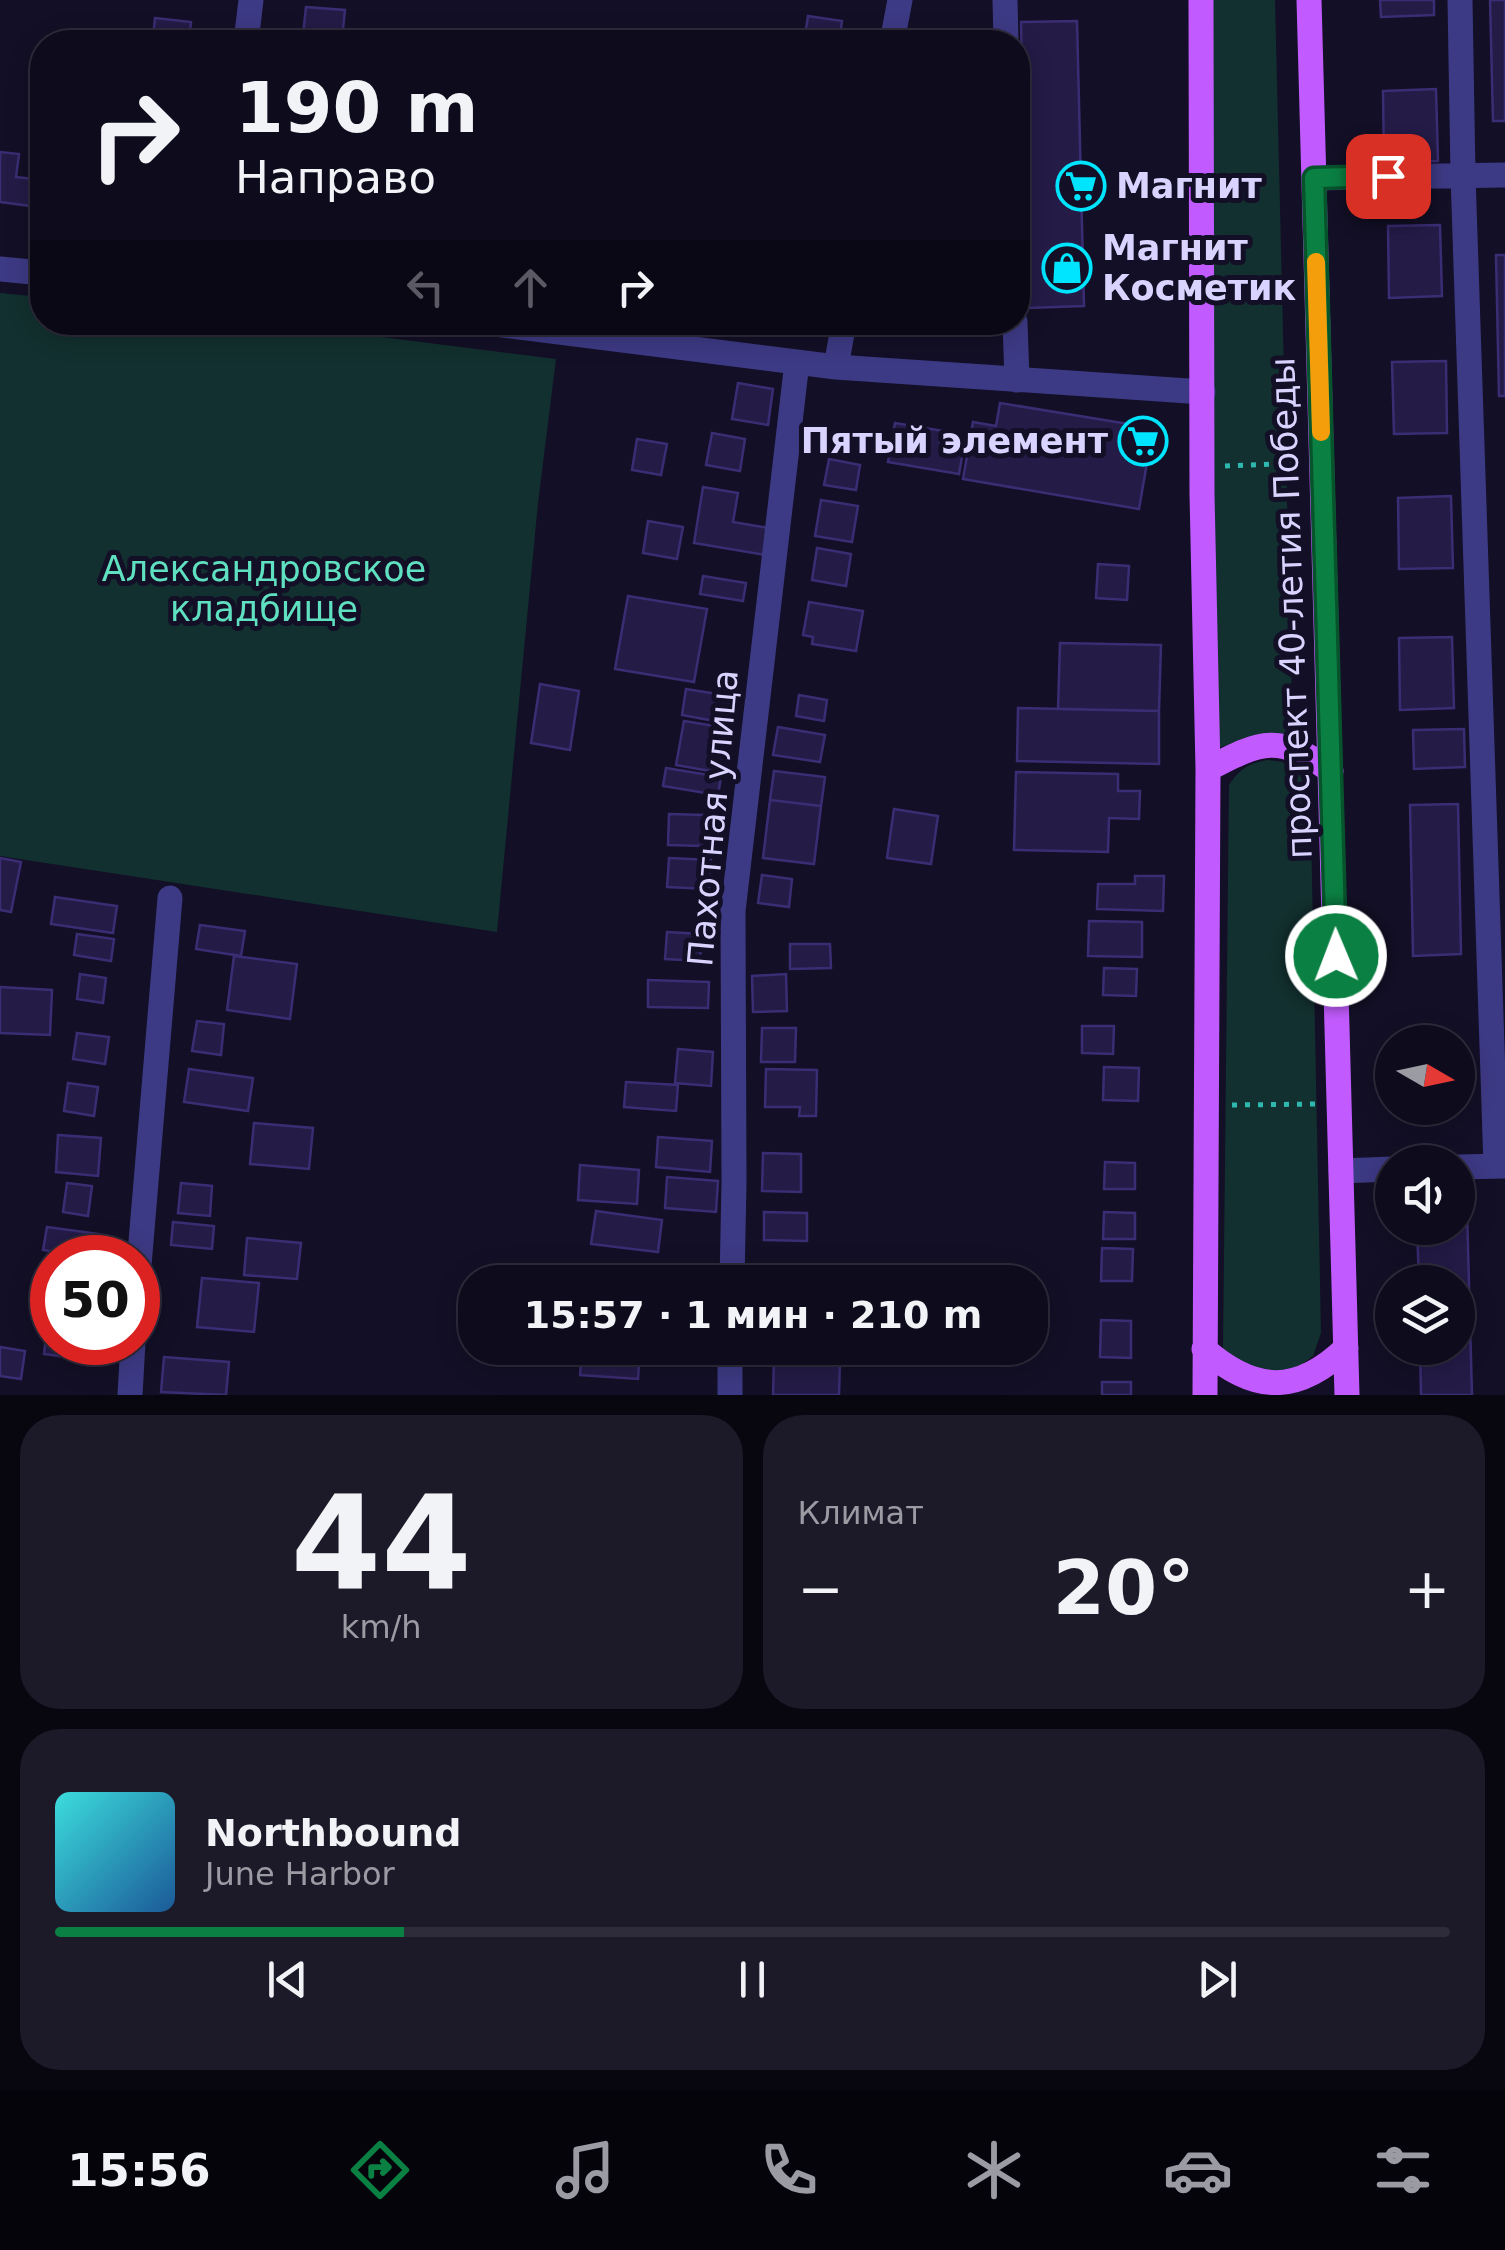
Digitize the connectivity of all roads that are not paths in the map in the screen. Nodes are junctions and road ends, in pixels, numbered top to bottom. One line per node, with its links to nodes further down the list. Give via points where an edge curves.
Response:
1 (251, 0): 7 (street)
2 (900, 0): 8 (street)
3 (1005, 0): 9 (street)
4 (1201, 0): 21 (main road)
5 (1309, 0): 12 (main road, проспект 40-летия Победы)
6 (1460, 0): 10 (street)
7 (247, 30)
8 (894, 30)
9 (1006, 30)
10 (1463, 175): 11 (street); 12 (street); 25 (street)
11 (1505, 175)
12 (1314, 178): 23 (main road, проспект 40-летия Победы)
13 (0, 270): 14 (street)
14 (30, 272)
15 (583, 335): 18 (street)
16 (842, 335): 19 (street)
17 (1015, 335): 20 (street)
18 (798, 362): 19 (street); 30 (street, Пахотная улица, via 733,911)
19 (836, 367): 20 (street)
20 (1017, 380): 21 (street)
21 (1203, 392): 22 (main road)
22 (1208, 769): 23 (main road, via 1241,751 1277,744); 32 (main road)
23 (1331, 771): 28 (main road, проспект 40-летия Победы)
24 (170, 898): 29 (street)
25 (1500, 1166): 26 (street)
26 (1475, 1167)
27 (1375, 1169): 28 (street)
28 (1341, 1170): 31 (main road, проспект 40-летия Победы)
29 (142, 1235)
30 (732, 1265)
31 (1346, 1348): 32 (main road, via 1315,1372 1277,1385 1237,1374); 38 (main road, проспект 40-летия Победы)
32 (1204, 1349): 37 (main road)
33 (132, 1365): 35 (street)
34 (730, 1365): 36 (street)
35 (130, 1395)
36 (730, 1395)
37 (1205, 1395)
38 (1347, 1395)

